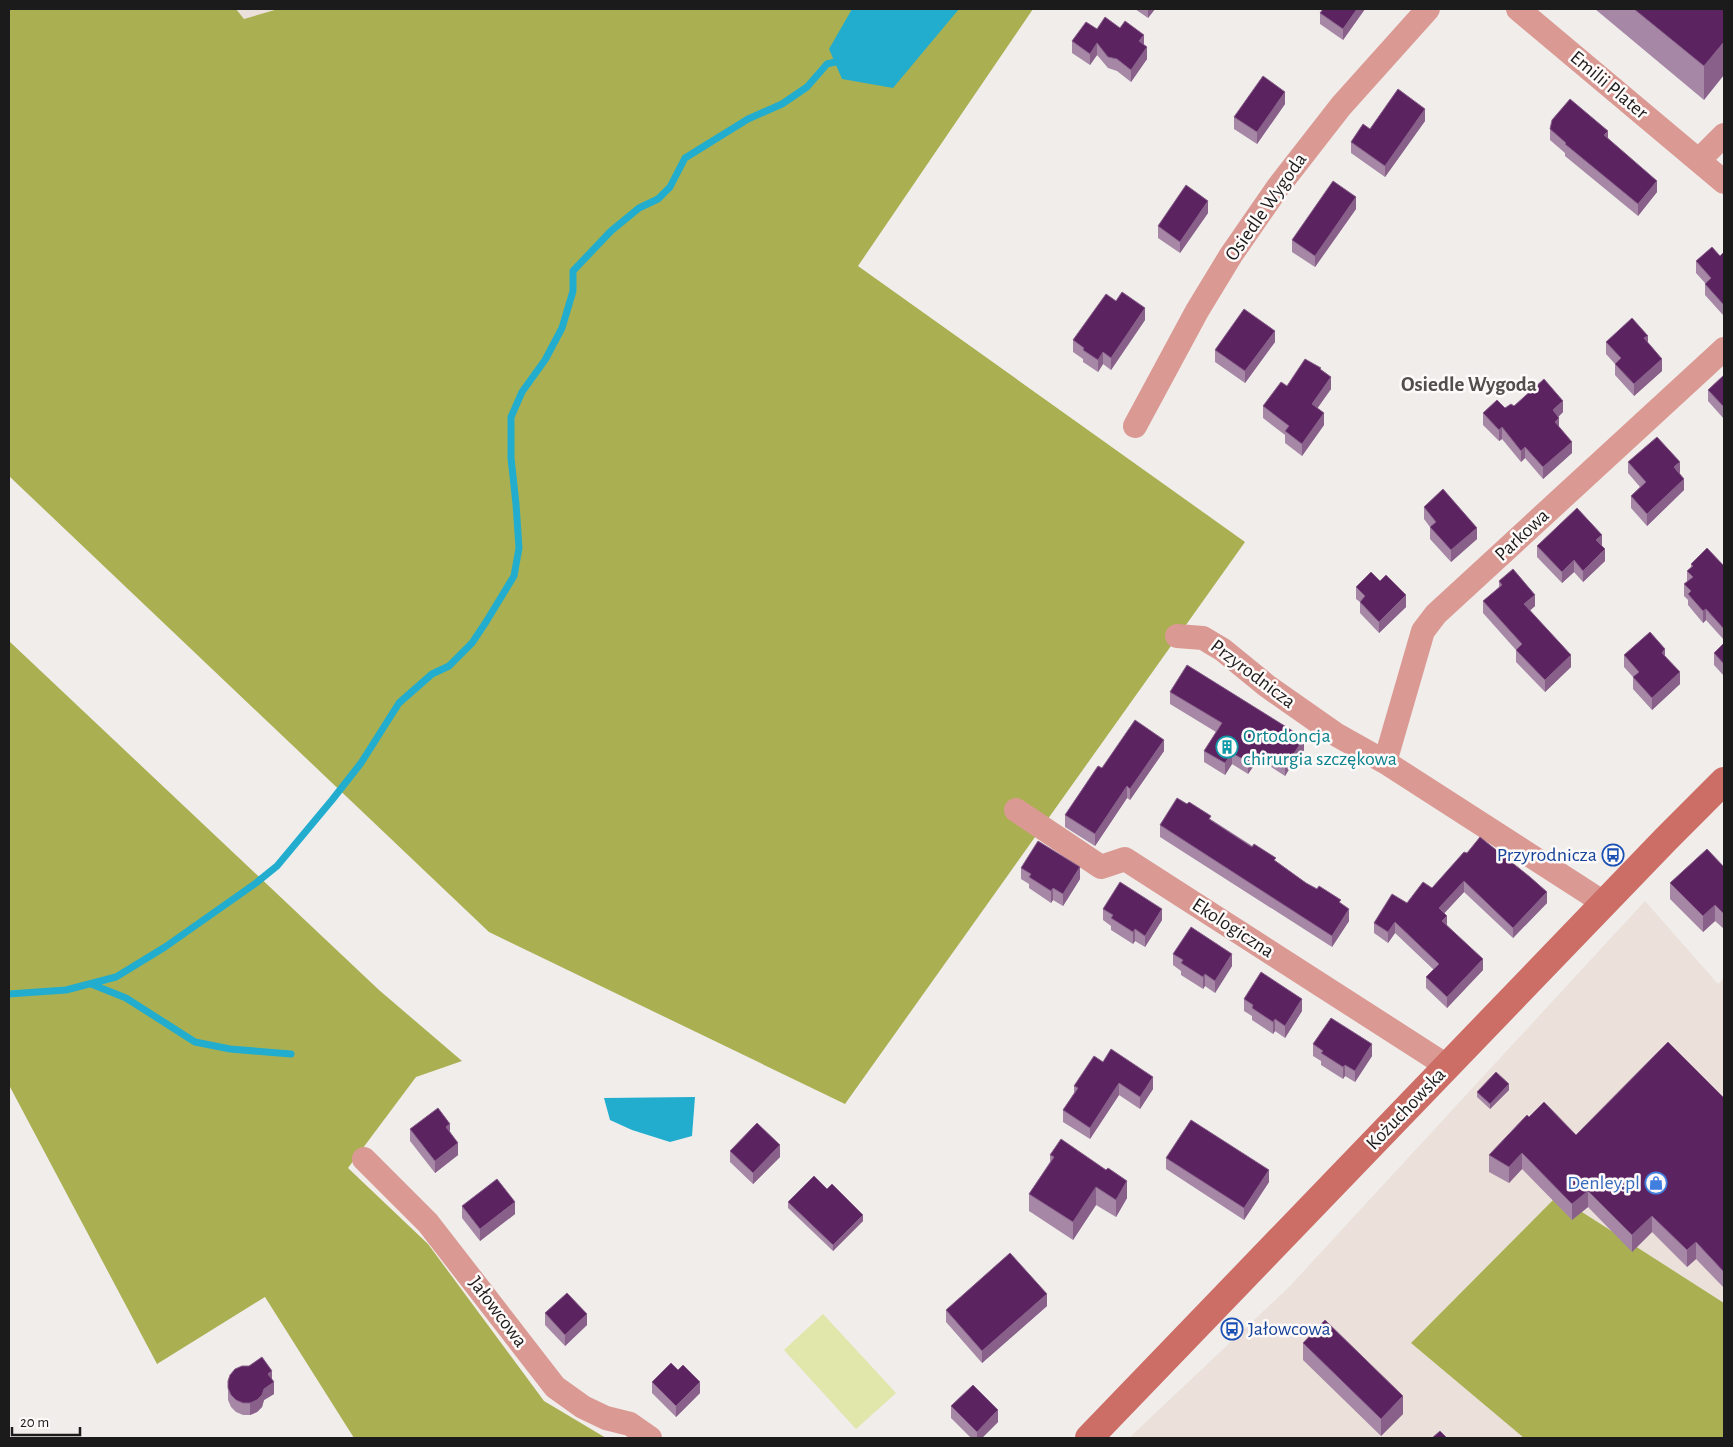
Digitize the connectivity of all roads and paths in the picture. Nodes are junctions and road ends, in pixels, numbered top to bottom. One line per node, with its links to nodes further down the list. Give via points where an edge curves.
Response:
1 (1428, 9): 7 (street, Osiedle Wygoda, via 1341,106 1278,187 1197,311)
2 (1518, 9): 4 (street, Emilii Plater)
3 (1724, 135): 4 (street)
4 (1700, 161): 5 (street, Emilii Plater)
5 (1724, 182)
6 (1724, 349): 9 (street, Parkowa, via 1436,614 1423,631)
7 (1135, 426)
8 (1177, 636): 9 (street, Przyrodnicza, via 1203,638 1223,650 1267,686 1337,735)
9 (1385, 762): 12 (street, Przyrodnicza)
10 (1724, 781): 12 (main road, Kożuchowska)
11 (1016, 810): 13 (street, Ekologiczna, via 1101,867 1125,859)
12 (1604, 903): 13 (main road, Kożuchowska)
13 (1447, 1066): 16 (main road, Kożuchowska)
14 (364, 1159): 15 (street, Jałowcowa, via 428,1223 555,1387 583,1407 606,1418 630,1424)
15 (650, 1438)
16 (1089, 1438)

